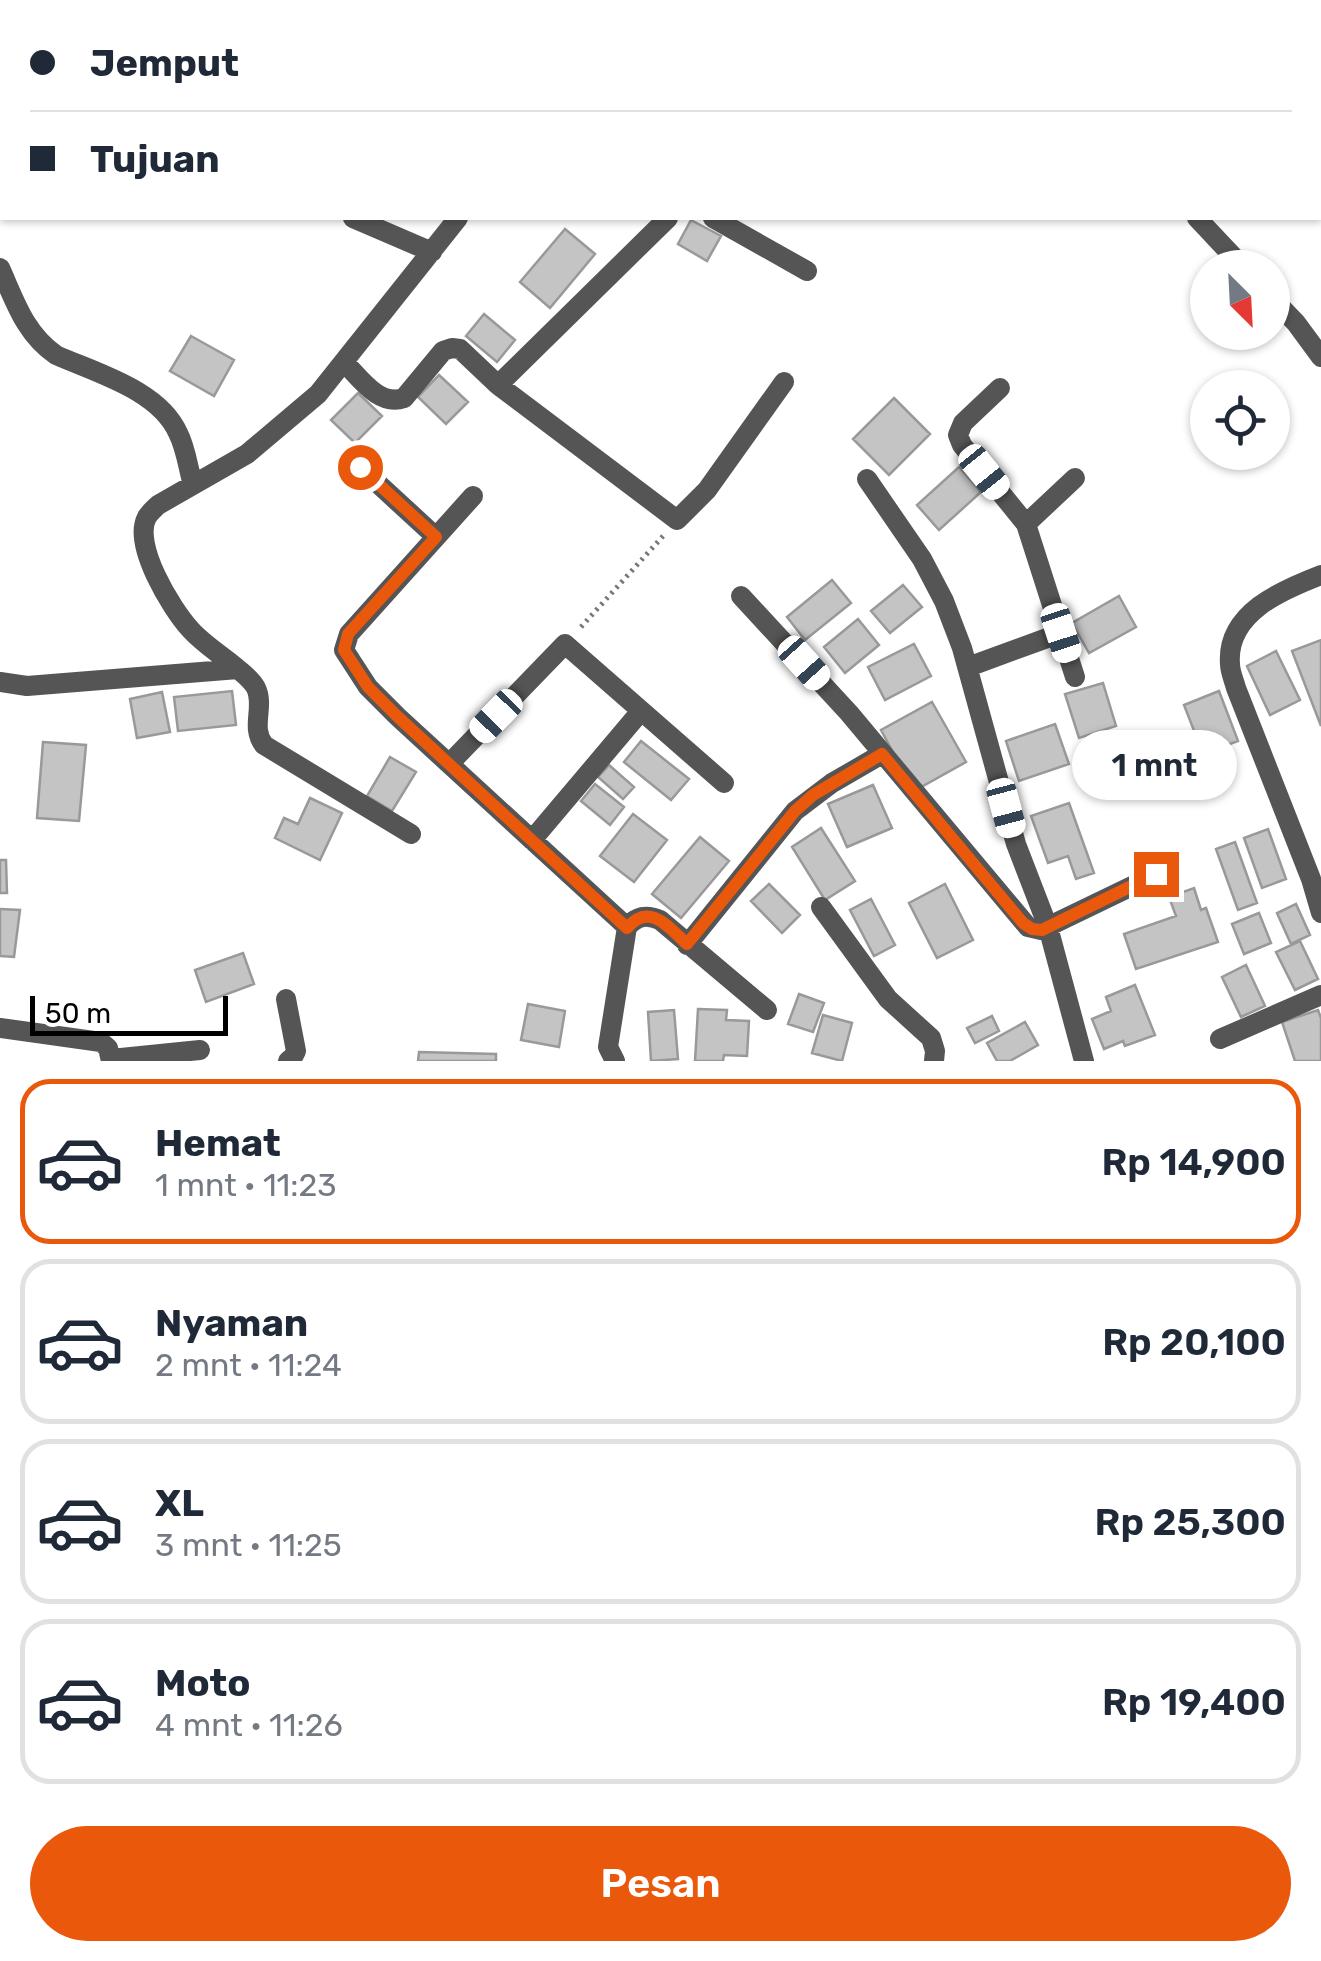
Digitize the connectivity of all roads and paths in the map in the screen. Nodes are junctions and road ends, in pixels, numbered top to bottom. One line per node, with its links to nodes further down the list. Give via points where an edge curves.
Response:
1 (357, 220): 7 (street)
2 (456, 220): 7 (street)
3 (666, 220): 14 (street)
4 (717, 220): 9 (street)
5 (1200, 220): 6 (street)
6 (1227, 250)
7 (432, 252): 12 (street)
8 (0, 268): 19 (street, via 42,345 150,398 168,416)
9 (807, 271)
10 (1290, 317): 11 (street)
11 (1321, 358)
12 (344, 362): 14 (street, via 383,399 394,401 452,348); 19 (street, via 318,394 247,454)
13 (784, 382): 21 (street, via 708,490)
14 (498, 385): 21 (street)
15 (1000, 388): 22 (street, via 958,435)
16 (360, 467): 23 (street)
17 (1075, 478): 22 (street)
18 (868, 480): 28 (street, via 944,601)
19 (193, 485): 29 (street, via 147,517 142,537 159,582 189,629)
20 (474, 496): 23 (street)
21 (678, 520): 27 (path)
22 (1026, 524): 26 (street)
23 (436, 537): 34 (street, via 348,634 344,650 368,687)
24 (1321, 576): 40 (street, via 1259,606 1240,626 1230,665)
25 (741, 596): 33 (street)
26 (1061, 633): 28 (street); 30 (street)
27 (566, 644): 32 (street); 34 (street)
28 (968, 667): 41 (street, via 1016,844)
29 (238, 669): 31 (street, via 27,686); 36 (street, via 258,691 257,734 264,745)
30 (1075, 677)
31 (0, 682)
32 (641, 711): 35 (street); 37 (street)
33 (882, 754): 41 (street, via 1023,923); 43 (street, via 795,811)
34 (450, 763): 37 (street)
35 (724, 783)
36 (412, 834)
37 (532, 840): 42 (street)
38 (1156, 874): 41 (street)
39 (821, 907): 53 (street, via 888,999 931,1038)
40 (1321, 913)
41 (1048, 927): 54 (street)
42 (627, 928): 43 (street, via 653,917); 52 (street, via 608,1047)
43 (687, 944): 46 (street)
44 (1321, 995): 48 (street)
45 (286, 999): 51 (street, via 296,1051)
46 (766, 1010)
47 (0, 1028): 50 (street, via 101,1042)
48 (1220, 1039)
49 (200, 1050): 50 (street)
50 (111, 1060)
51 (288, 1061)
52 (615, 1061)
53 (934, 1061)
54 (1084, 1061)

